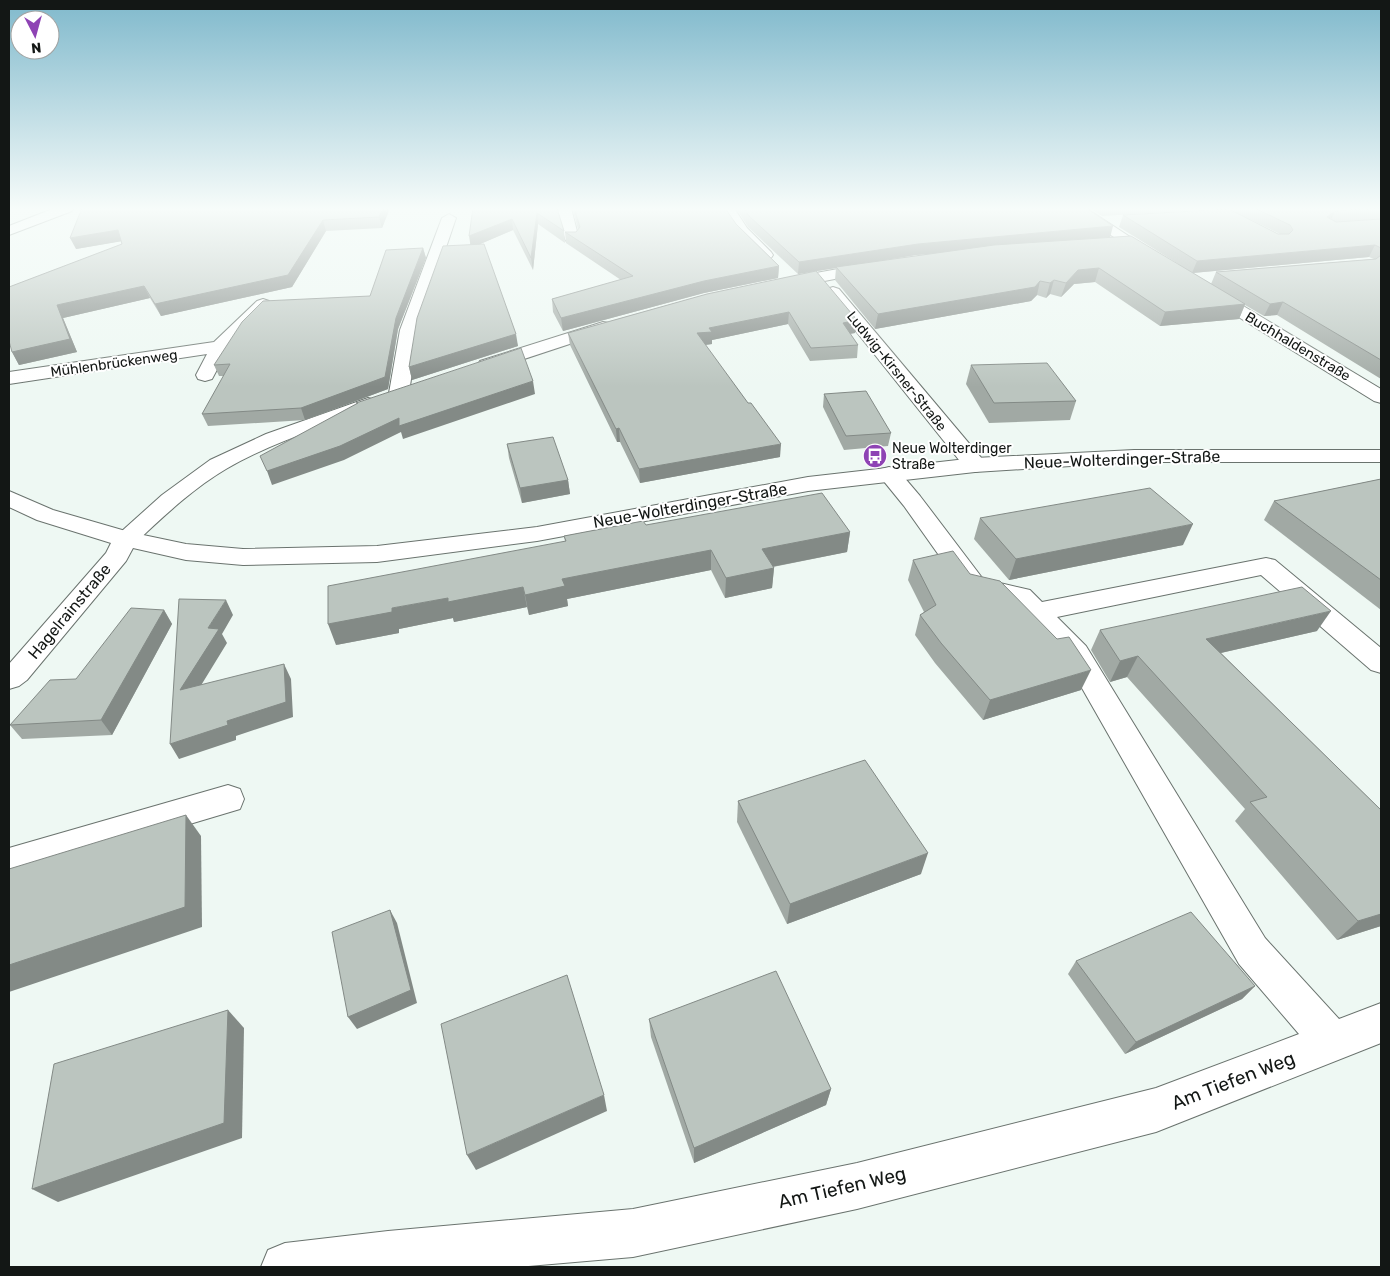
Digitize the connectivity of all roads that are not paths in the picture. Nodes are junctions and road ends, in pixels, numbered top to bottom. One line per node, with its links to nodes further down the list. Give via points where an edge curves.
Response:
1 (431, 268): 15 (street, via 409,330)
2 (779, 268): 6 (street)
3 (874, 268): 4 (street)
4 (820, 276): 6 (street); 18 (street, Ludwig-Kirsner-Straße)
5 (1217, 277): 16 (street, Buchhaldenstraße, via 1198,282)
6 (794, 282): 7 (street)
7 (767, 287)
8 (262, 304): 10 (street)
9 (616, 324): 11 (street)
10 (220, 347): 12 (street); 13 (street, Mühlenbrückenweg)
11 (475, 368)
12 (205, 375)
13 (9, 378)
14 (418, 387): 15 (street)
15 (399, 393): 21 (street, via 315,423 218,465 185,487)
16 (1381, 397)
17 (1381, 456): 18 (street, Neue-Wolterdinger-Straße, via 1134,456)
18 (975, 465): 19 (street, Neue-Wolterdinger-Straße)
19 (889, 474): 21 (street, Neue-Wolterdinger-Straße, via 808,484 537,534 377,554 242,557 186,552); 22 (street, via 974,586 1021,596)
20 (9, 498): 21 (street, Neue-Wolterdinger-Straße, via 45,515)
21 (125, 539): 24 (street, Hagelrainstraße, via 117,556)
22 (1037, 612): 23 (street, via 1266,566); 28 (street, via 1076,653 1252,952)
23 (1381, 663)
24 (9, 679)
25 (228, 799): 26 (street)
26 (9, 863)
27 (1381, 1023): 28 (street, Am Tiefen Weg)
28 (1332, 1042): 29 (street, Am Tiefen Weg, via 1156,1110 857,1186 633,1233)
29 (388, 1261): 30 (street, Am Tiefen Weg)
30 (285, 1267)

